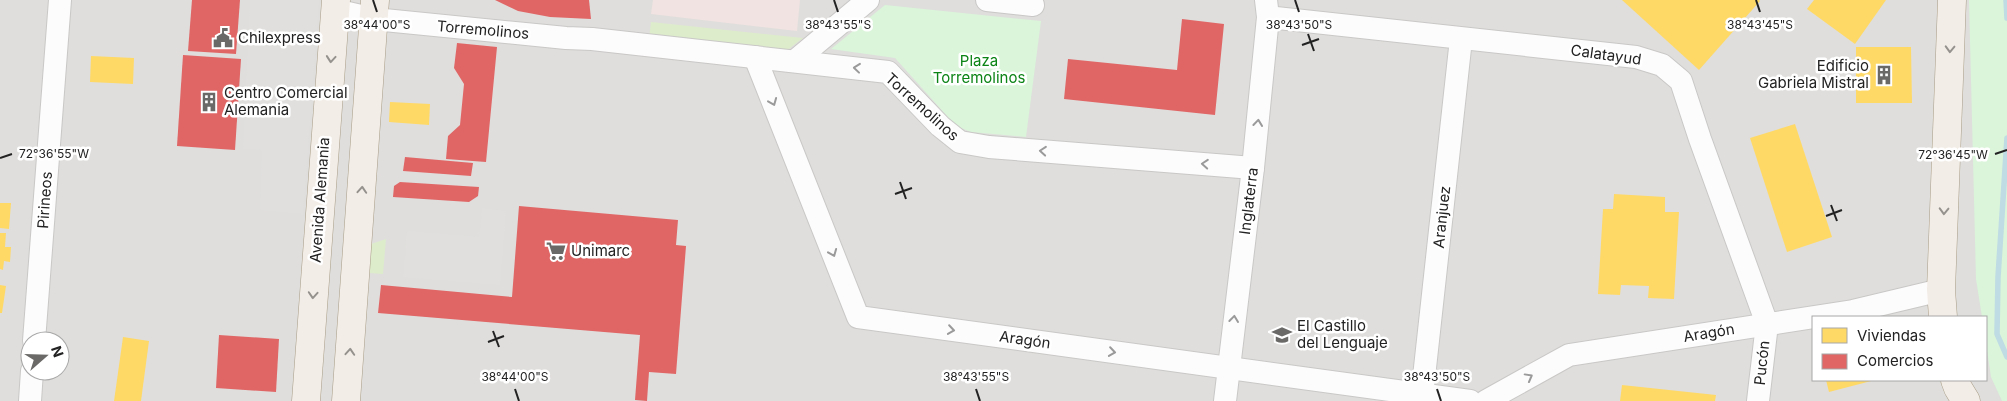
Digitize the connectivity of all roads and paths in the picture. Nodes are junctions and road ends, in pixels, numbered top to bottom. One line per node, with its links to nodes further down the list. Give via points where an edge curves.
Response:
1 (60, 0): 18 (street, Pirineos)
2 (868, 0): 11 (street)
3 (987, 0): 6 (street)
4 (1952, 0): 13 (main road, one-way to 13)
5 (335, 5): 7 (street, Torremolinos); 24 (main road, Avenida Alemania, one-way to 24)
6 (1033, 5)
7 (374, 9): 10 (street, Torremolinos, via 566,38); 25 (main road, one-way to 7)
8 (1267, 9): 9 (street, Calatayud); 12 (street, Inglaterra, one-way to 8)
9 (1462, 39): 17 (street, Calatayud, via 1636,57 1662,66 1681,81); 22 (street, Aranjuez)
10 (754, 57): 11 (street, Torremolinos); 19 (street, Aragón, one-way to 19, via 858,317)
11 (795, 61): 12 (street, Torremolinos, one-way to 11, via 988,147 960,142 888,72)
12 (1253, 168): 19 (street, Inglaterra, one-way to 12)
13 (1941, 290): 14 (street, Aragón); 15 (main road)
14 (1820, 316)
15 (1942, 316)
16 (1812, 317): 17 (street, Aragón)
17 (1767, 324): 28 (street, Aragón, one-way to 17, via 1569,354); 29 (street, Pucón)
18 (35, 331)
19 (1228, 368): 22 (street, Aragón); 26 (street, Inglaterra)
20 (31, 381): 23 (street)
21 (1955, 381): 30 (main road)
22 (1422, 395): 27 (street, Aragón)
23 (30, 401)
24 (306, 401)
25 (346, 401)
26 (1225, 401)
27 (1470, 401)
28 (1486, 401)
29 (1758, 401)
30 (1966, 401)

